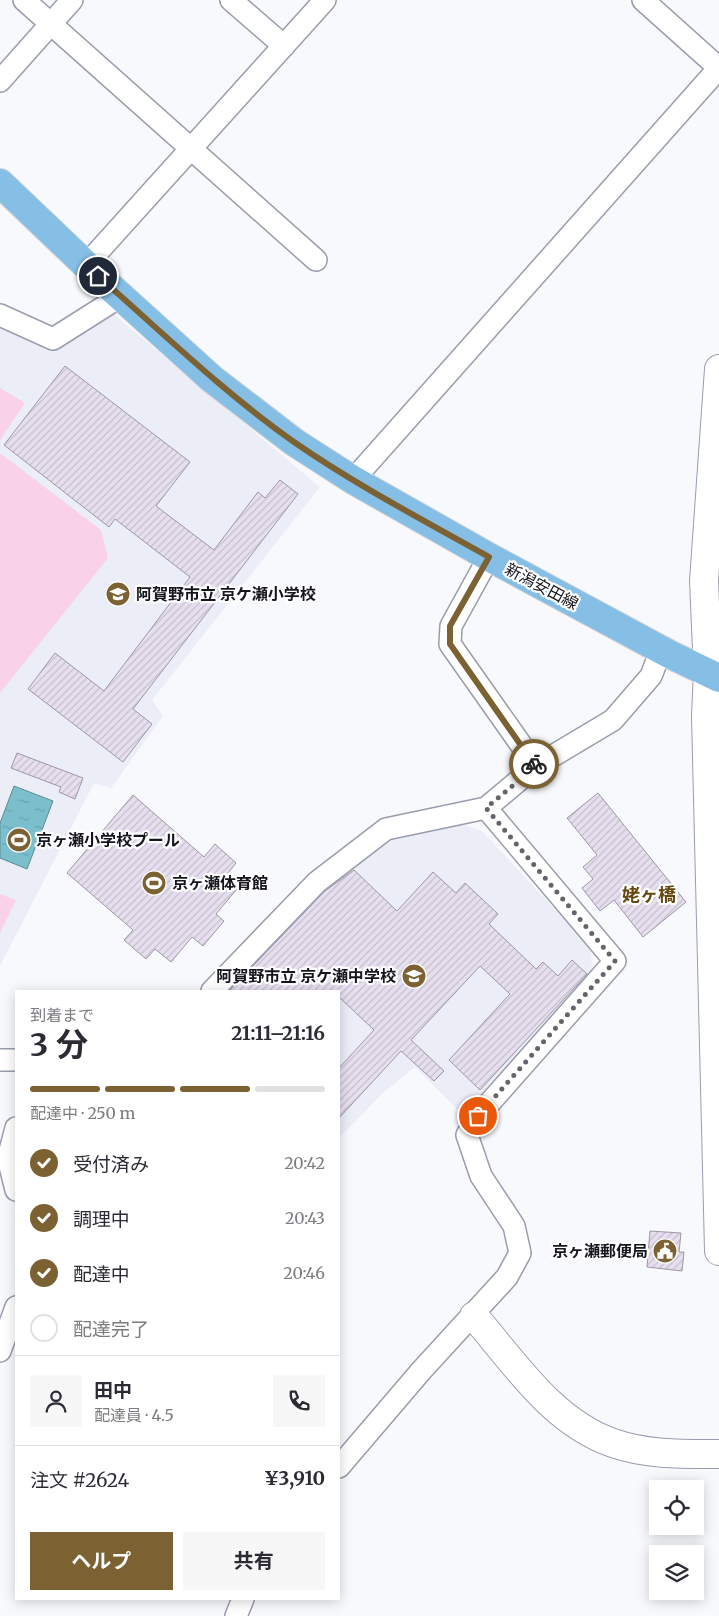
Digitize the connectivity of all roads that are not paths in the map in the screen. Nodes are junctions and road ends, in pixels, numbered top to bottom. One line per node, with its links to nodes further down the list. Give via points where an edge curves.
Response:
1 (24, 0): 6 (street)
2 (72, 0): 6 (street)
3 (231, 0): 7 (street)
4 (325, 0): 7 (street)
5 (643, 0): 16 (street, via 719,68)
6 (50, 24): 8 (street); 9 (street)
7 (284, 46): 9 (street)
8 (0, 81)
9 (192, 147): 11 (street); 12 (street)
10 (0, 183): 12 (main road, 新潟安田線)
11 (316, 260)
12 (86, 265): 13 (main road, 新潟安田線)
13 (121, 296): 14 (street, via 53,339); 16 (main road, 新潟安田線, via 212,379 294,442)
14 (0, 315)
15 (719, 370): 18 (main road, via 704,581)
16 (353, 480): 17 (main road, 新潟安田線)
17 (489, 557): 19 (main road, 新潟安田線); 21 (street, via 450,626 450,644)
18 (712, 612): 20 (main road)
19 (661, 650): 20 (main road, 新潟安田線); 21 (street, via 651,676 613,720)
20 (714, 675): 29 (main road, via 706,716)
21 (536, 766): 22 (street)
22 (486, 808): 23 (street, via 386,829 317,882); 31 (street, via 615,961 478,1116 467,1135 481,1176 514,1226 520,1253 508,1278)
23 (213, 990)
24 (0, 1060): 25 (street)
25 (15, 1060)
26 (15, 1130): 27 (street)
27 (4, 1158): 28 (street)
28 (15, 1187)
29 (719, 1251)
30 (15, 1310): 32 (street)
31 (474, 1316): 33 (main road, via 545,1398 587,1432 642,1450); 34 (street, via 421,1371)
32 (0, 1351)
33 (719, 1454)
34 (340, 1466)
35 (243, 1600): 36 (street)
36 (236, 1616)

